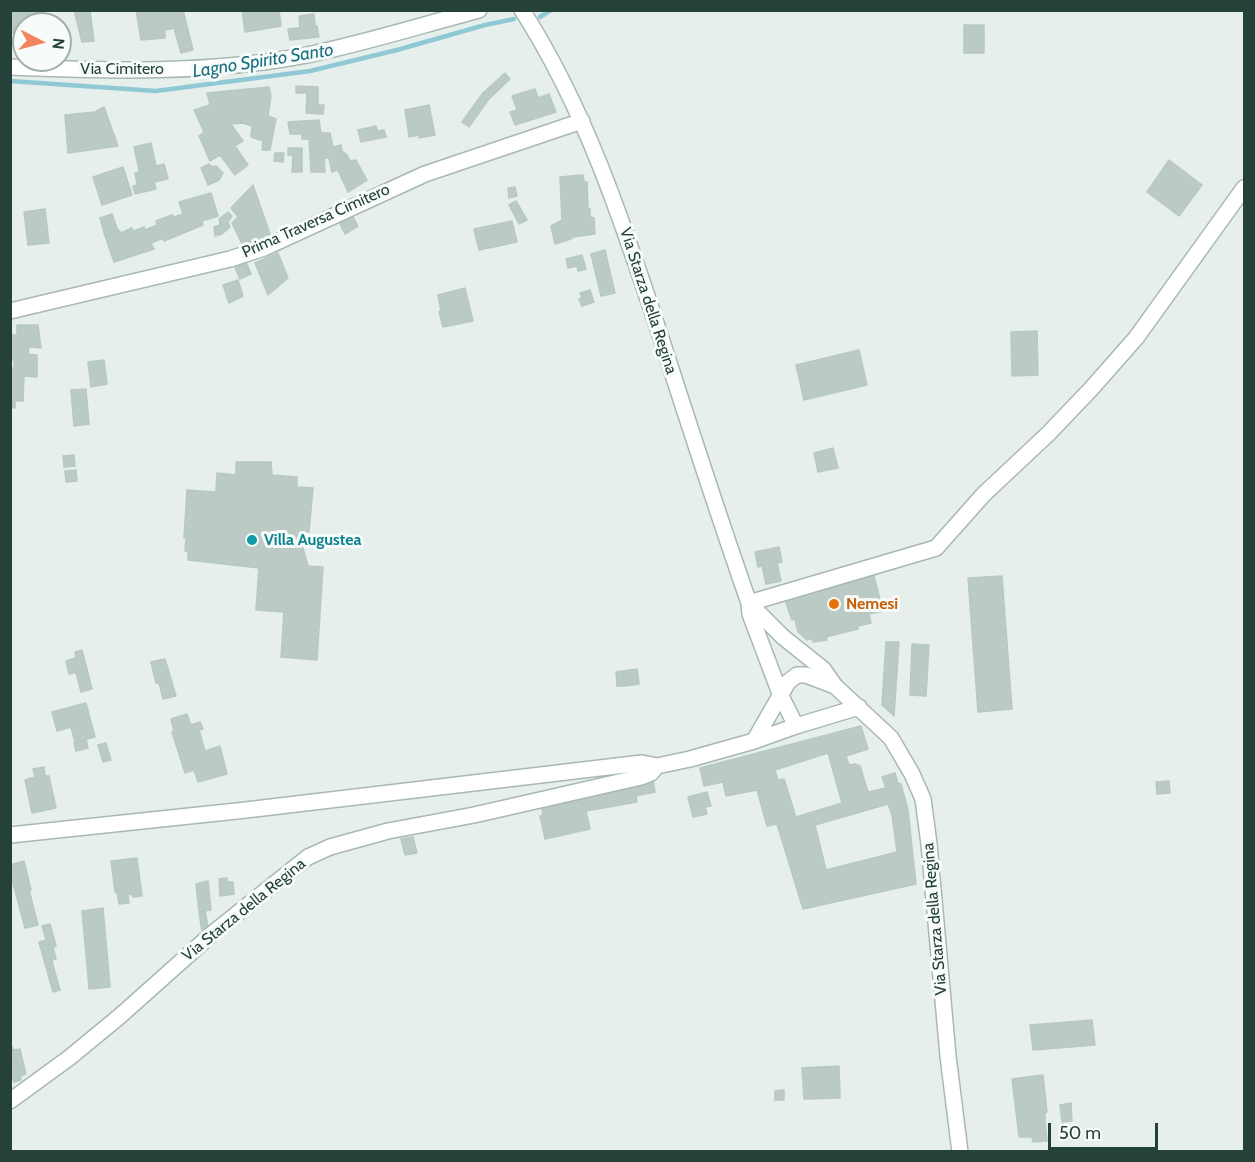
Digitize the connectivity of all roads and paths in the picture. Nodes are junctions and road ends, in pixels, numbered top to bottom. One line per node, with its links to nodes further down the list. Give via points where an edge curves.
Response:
1 (479, 10): 3 (street, Via Cimitero, via 306,55 232,65 160,69)
2 (522, 10): 4 (street, Via Starza della Regina)
3 (10, 67)
4 (582, 122): 6 (street, Prima Traversa Cimitero, via 424,174 264,248); 7 (street, Via Starza della Regina, via 626,231)
5 (1245, 188): 7 (street, via 1136,338 936,548)
6 (10, 311)
7 (749, 603): 8 (street, Via Starza della Regina, via 823,669); 9 (street, Via Starza della Regina)
8 (835, 686): 9 (street, Via Starza della Regina, via 797,675); 10 (street, Via Starza della Regina)
9 (781, 696): 11 (street, Via Starza della Regina); 12 (street, Via Starza della Regina)
10 (860, 707): 11 (street, Via Starza della Regina); 16 (street, Via Starza della Regina, via 891,738 922,799)
11 (796, 726): 12 (street, Via Starza della Regina)
12 (754, 741): 13 (street, Via Starza della Regina)
13 (657, 766): 14 (street, Via Starza della Regina, via 642,763); 15 (street, Via Starza della Regina, via 642,777 387,831 308,857 213,933 112,1023)
14 (10, 835)
15 (10, 1101)
16 (960, 1152)

